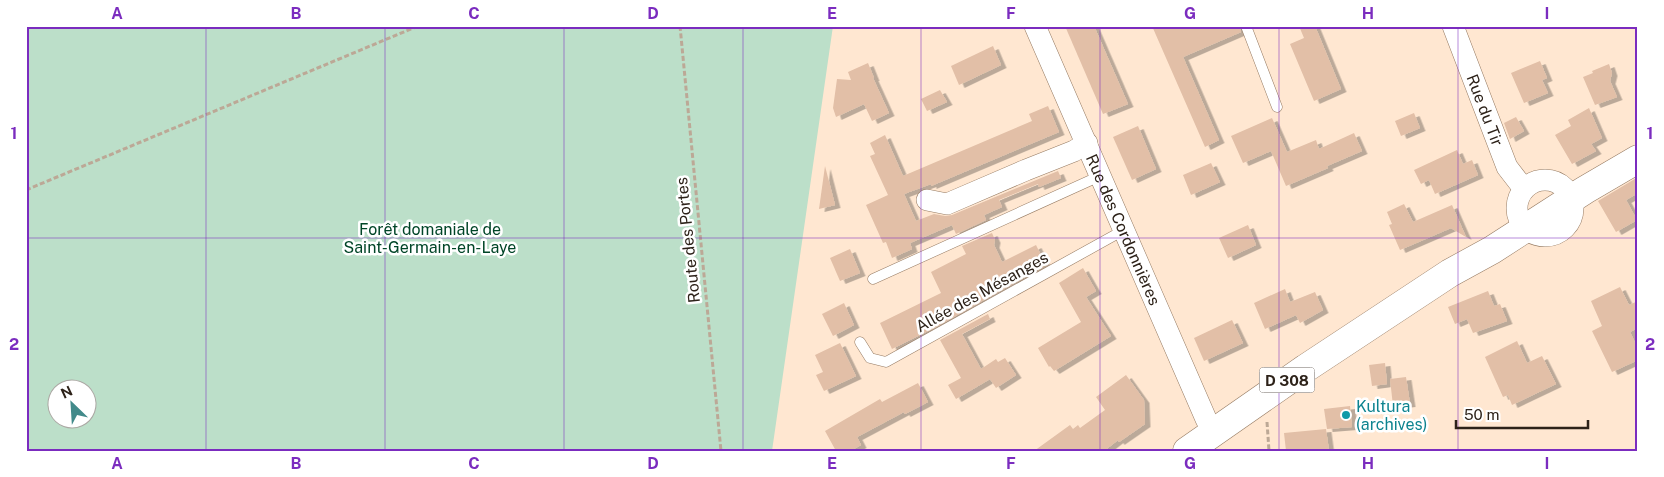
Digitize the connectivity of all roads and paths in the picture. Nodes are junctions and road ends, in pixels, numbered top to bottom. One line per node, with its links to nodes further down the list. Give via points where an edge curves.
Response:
1 (418, 26): 12 (path)
2 (680, 26): 22 (path, Route des Portes)
3 (1035, 26): 7 (street, Rue des Cordonnières)
4 (1246, 26): 6 (lane)
5 (1453, 26): 11 (street, Rue du Tir, via 1507,167)
6 (1277, 107)
7 (1087, 143): 10 (street, Rue des Cordonnières); 14 (street, via 947,204)
8 (1638, 143): 13 (main road, D 308)
9 (1638, 159): 13 (main road, D 308)
10 (1100, 176): 16 (street, Rue des Cordonnières); 17 (lane)
11 (1524, 189): 13 (street, via 1537,180 1545,180 1553,181); 15 (street, via 1518,201)
12 (26, 190)
13 (1568, 193): 15 (main road, D 308)
14 (927, 200)
15 (1522, 222): 18 (main road, D 308, via 1492,250 1450,273)
16 (1124, 230): 19 (lane, Allée des Mésanges, via 886,362 870,358); 21 (street, Rue des Cordonnières)
17 (873, 279)
18 (1390, 314): 20 (main road, D 308); 21 (main road, D 308, via 1306,368)
19 (860, 342)
20 (1267, 411): 21 (main road, D 308); 24 (path)
21 (1215, 443): 23 (main road, D 308)
22 (722, 451)
23 (1187, 451)
24 (1269, 451)

